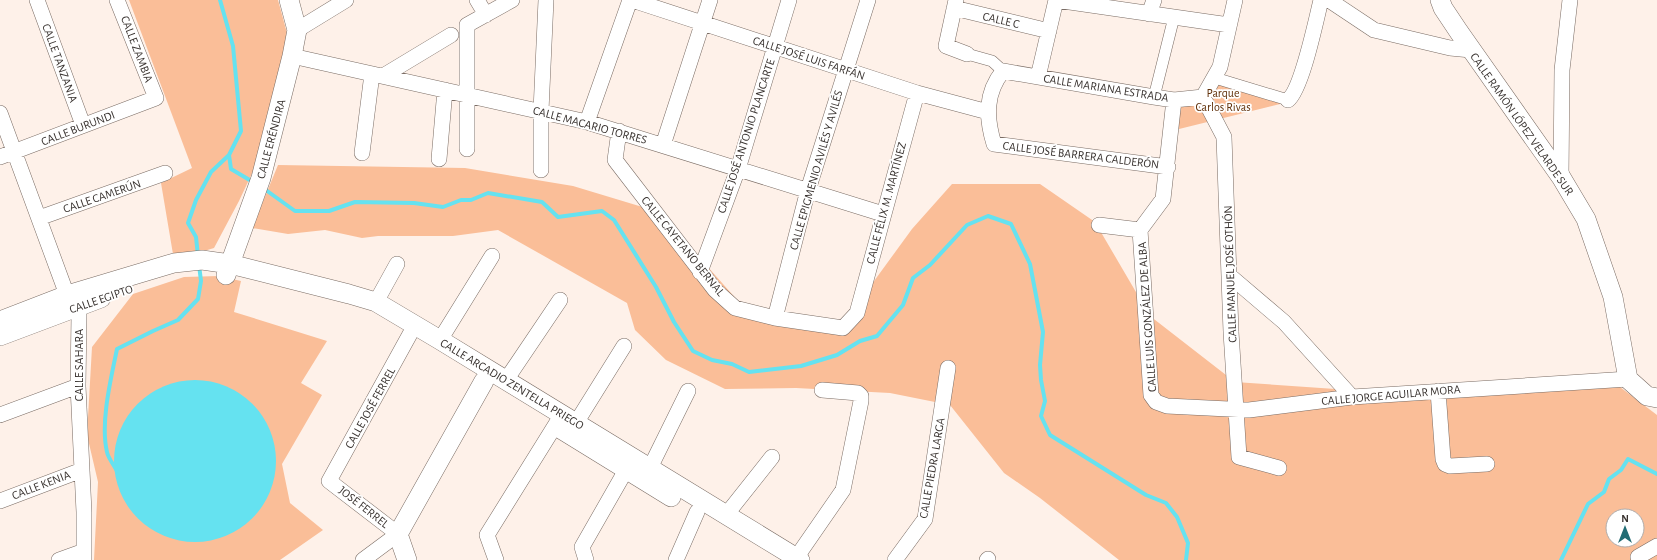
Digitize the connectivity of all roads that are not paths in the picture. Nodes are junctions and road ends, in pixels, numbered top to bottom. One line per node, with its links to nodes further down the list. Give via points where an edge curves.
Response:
1 (37, 0): 48 (street, CALLE TANZANIA)
2 (117, 0): 41 (street, CALLE ZAMBIA)
3 (289, 0): 24 (street, CALLE ERÉNDIRA)
4 (346, 0): 24 (street)
5 (477, 0): 20 (street)
6 (512, 0): 20 (street)
7 (546, 0): 44 (street)
8 (631, 0): 22 (street, CALLE JOSÉ LUIS FARFÁN); 47 (street)
9 (710, 0): 22 (street)
10 (789, 0): 27 (street, CALLE JOSÉ ANTONIO PLANCARTE)
11 (868, 0): 31 (street, CALLE EPIGMENIO AVILÉS Y AVILÉS)
12 (1056, 0): 19 (street); 25 (street)
13 (1235, 0): 23 (street)
14 (1321, 0): 43 (street, via 1303,69 1293,96)
15 (1329, 0): 28 (street, via 1374,30 1450,48)
16 (1440, 0): 28 (street, CALLE RAMÓN LÓPEZ VELARDE SUR)
17 (1570, 0): 60 (street, via 1562,70)
18 (955, 4): 25 (street, CALLE C); 29 (street, via 946,46)
19 (1151, 7): 21 (street)
20 (486, 15): 38 (street, via 467,25)
21 (1174, 18): 23 (street); 39 (street)
22 (702, 23): 27 (street, CALLE JOSÉ LUIS FARFÁN); 50 (street)
23 (1229, 25): 35 (street, via 1220,67)
24 (297, 30): 30 (street, CALLE ERÉNDIRA)
25 (1049, 31): 34 (street)
26 (451, 35): 33 (street)
27 (775, 46): 31 (street, CALLE JOSÉ LUIS FARFÁN); 57 (street, CALLE JOSÉ ANTONIO PLANCARTE)
28 (1471, 50): 60 (street, CALLE RAMÓN LÓPEZ VELARDE SUR)
29 (967, 54): 32 (street, via 992,61)
30 (292, 56): 33 (street, CALLE MACARIO TORRES); 69 (street, CALLE ERÉNDIRA, via 261,178)
31 (845, 70): 37 (street, CALLE JOSÉ LUIS FARFÁN); 61 (street, CALLE EPIGMENIO AVILÉS Y AVILÉS)
32 (1003, 71): 34 (street, CALLE MARIANA ESTRADA); 45 (street, via 994,82)
33 (377, 75): 36 (street, CALLE MACARIO TORRES); 53 (street)
34 (1038, 77): 39 (street, CALLE MARIANA ESTRADA)
35 (1215, 78): 40 (street); 43 (street)
36 (445, 90): 38 (street, CALLE MACARIO TORRES); 55 (street)
37 (917, 93): 45 (street, CALLE JOSÉ LUIS FARFÁN); 62 (street, CALLE FÉLIX M. MARTÍNEZ)
38 (468, 95): 44 (street, CALLE MACARIO TORRES); 51 (street)
39 (1154, 97): 42 (street, CALLE MARIANA ESTRADA)
40 (1203, 97): 42 (street, CALLE MARIANA ESTRADA); 71 (street, CALLE MANUEL JOSÉ OTHÓN, via 1224,138)
41 (156, 98): 48 (street, CALLE BURUNDI)
42 (1174, 100): 56 (street)
43 (1288, 100)
44 (541, 111): 47 (street, CALLE MACARIO TORRES); 58 (street)
45 (988, 112): 56 (street, CALLE JOSÉ BARRERA CALDERÓN, via 988,124 994,144)
46 (0, 114): 52 (street, CALLE SAHARA)
47 (587, 122): 49 (street, CALLE MACARIO TORRES)
48 (84, 125): 52 (street, CALLE BURUNDI)
49 (619, 131): 50 (street, CALLE MACARIO TORRES); 70 (street, CALLE CAYETANO BERNAL, via 615,160)
50 (663, 145): 57 (street, CALLE MACARIO TORRES)
51 (467, 149)
52 (14, 152): 54 (street, CALLE BURUNDI); 63 (street, CALLE SAHARA)
53 (362, 153)
54 (0, 157)
55 (439, 159)
56 (1168, 167): 65 (street, via 1163,199)
57 (738, 168): 61 (street, CALLE MACARIO TORRES); 70 (street, CALLE JOSÉ ANTONIO PLANCARTE)
58 (541, 170)
59 (166, 174): 63 (street, CALLE CAMERÚN)
60 (1561, 177): 83 (street, CALLE RAMÓN LÓPEZ VELARDE SUR, via 1586,219 1613,297)
61 (808, 190): 62 (street, CALLE MACARIO TORRES); 76 (street, CALLE EPIGMENIO AVILÉS Y AVILÉS)
62 (883, 214): 75 (street, CALLE FÉLIX M. MARTÍNEZ)
63 (39, 218): 73 (street, CALLE SAHARA)
64 (1099, 225): 65 (street)
65 (1140, 230): 92 (street, CALLE LUIS GONZÁLEZ DE ALBA, via 1151,395)
66 (492, 256): 80 (street)
67 (398, 264): 74 (street)
68 (203, 266): 69 (street, CALLE ARCADIO ZENTELLA PRIEGO); 73 (street, CALLE EGIPTO, via 175,268)
69 (228, 269): 74 (street, CALLE ARCADIO ZENTELLA PRIEGO); 78 (street, CALLE ARCADIO ZENTELLA PRIEGO, via 355,307)
70 (700, 272): 76 (street, CALLE CAYETANO BERNAL, via 735,308)
71 (1230, 276): 90 (street, via 1284,322); 93 (street, CALLE MANUEL JOSÉ OTHÓN)
72 (560, 300): 84 (street)
73 (72, 301): 77 (street, CALLE EGIPTO); 79 (street, CALLE EGIPTO); 86 (street, CALLE SAHARA, via 79,315)
74 (376, 302): 80 (street, CALLE ARCADIO ZENTELLA PRIEGO)
75 (857, 313): 76 (street, CALLE CAYETANO BERNAL, via 842,328)
76 (775, 318)
77 (0, 321)
78 (410, 334): 85 (street, CALLE ARCADIO ZENTELLA PRIEGO); 102 (street, CALLE JOSÉ FERREL)
79 (0, 336)
80 (440, 340): 84 (street, CALLE ARCADIO ZENTELLA PRIEGO)
81 (624, 346): 95 (street)
82 (948, 368): 118 (street, CALLE PIEDRA LARGA, via 925,520)
83 (1628, 379): 89 (street, CALLE JORGE AGUILAR MORA); 91 (street, via 1647,396)
84 (506, 380): 95 (street, CALLE ARCADIO ZENTELLA PRIEGO)
85 (484, 381): 95 (street, CALLE ARCADIO ZENTELLA PRIEGO); 106 (street)
86 (78, 386): 94 (street); 100 (street, CALLE SAHARA)
87 (822, 390): 110 (street, via 858,393 861,401 843,490)
88 (688, 391): 98 (street)
89 (1438, 391): 90 (street, CALLE JORGE AGUILAR MORA); 97 (street, via 1445,464)
90 (1352, 397): 93 (street, CALLE JORGE AGUILAR MORA, via 1249,410)
91 (1657, 398)
92 (1156, 402): 93 (street, CALLE JORGE AGUILAR MORA, via 1167,406)
93 (1236, 408): 99 (street, CALLE MANUEL JOSÉ OTHÓN, via 1239,457)
94 (0, 415)
95 (564, 421): 98 (street, CALLE ARCADIO ZENTELLA PRIEGO); 101 (street, CALLE ARCADIO ZENTELLA PRIEGO); 114 (street, via 487,535)
96 (772, 457): 105 (street)
97 (1487, 464)
98 (650, 468): 105 (street, CALLE ARCADIO ZENTELLA PRIEGO)
99 (1279, 468)
100 (82, 470): 103 (street, CALLE KENIA); 108 (street, CALLE SAHARA)
101 (626, 470): 104 (street, CALLE ARCADIO ZENTELLA PRIEGO); 115 (street, via 582,547)
102 (329, 481): 106 (street, JOSÉ FERREL)
103 (0, 501)
104 (697, 512): 116 (street); 117 (street, CALLE ARCADIO ZENTELLA PRIEGO)
105 (726, 515): 110 (street, CALLE ARCADIO ZENTELLA PRIEGO)
106 (398, 534): 112 (street); 113 (street)
107 (1657, 546): 109 (street)
108 (84, 555): 111 (street)
109 (1638, 557)
110 (798, 559)
111 (59, 560)
112 (363, 560)
113 (407, 560)
114 (496, 560)
115 (586, 560)
116 (676, 560)
117 (775, 560)
118 (895, 560)

